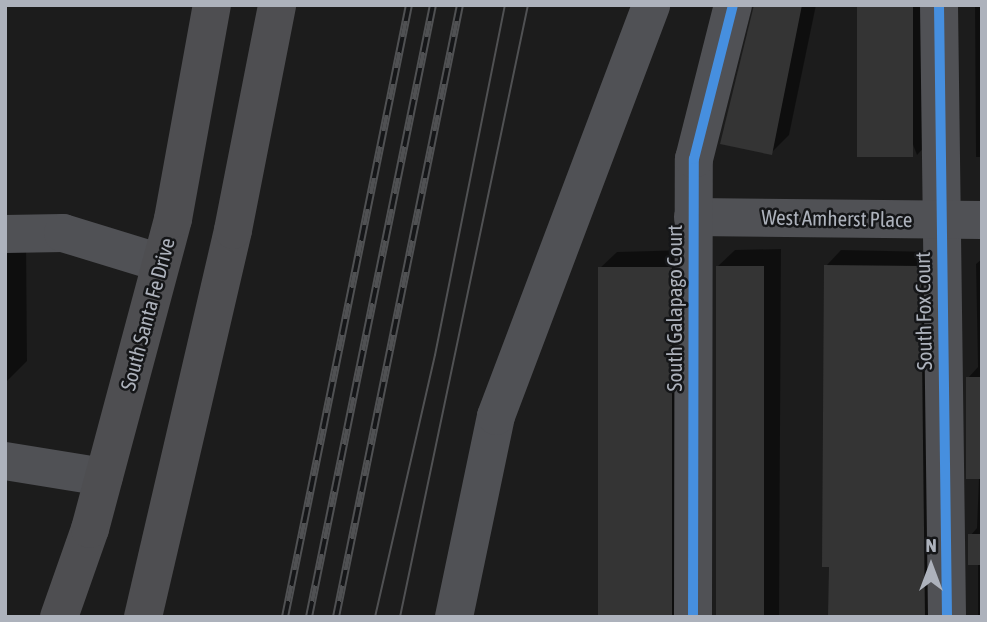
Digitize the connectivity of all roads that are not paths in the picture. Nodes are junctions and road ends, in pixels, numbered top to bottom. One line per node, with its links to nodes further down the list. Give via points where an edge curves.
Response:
1 (212, 5): 10 (highway, South Santa Fe Drive)
2 (277, 5): 14 (highway, via 233,230)
3 (651, 5): 15 (street, via 496,416)
4 (733, 5): 6 (street, South Galapago Court, via 694,159)
5 (939, 5): 7 (street, South Fox Court)
6 (693, 217): 7 (street, West Amherst Place); 16 (street, South Galapago Court)
7 (940, 219): 8 (street, West Amherst Place); 17 (street, South Fox Court)
8 (982, 220)
9 (5, 234): 10 (street, via 63,233)
10 (161, 263): 12 (highway, South Santa Fe Drive)
11 (5, 461): 12 (street)
12 (104, 477): 13 (highway, South Santa Fe Drive)
13 (59, 617)
14 (143, 617)
15 (454, 617)
16 (693, 617)
17 (947, 617)

